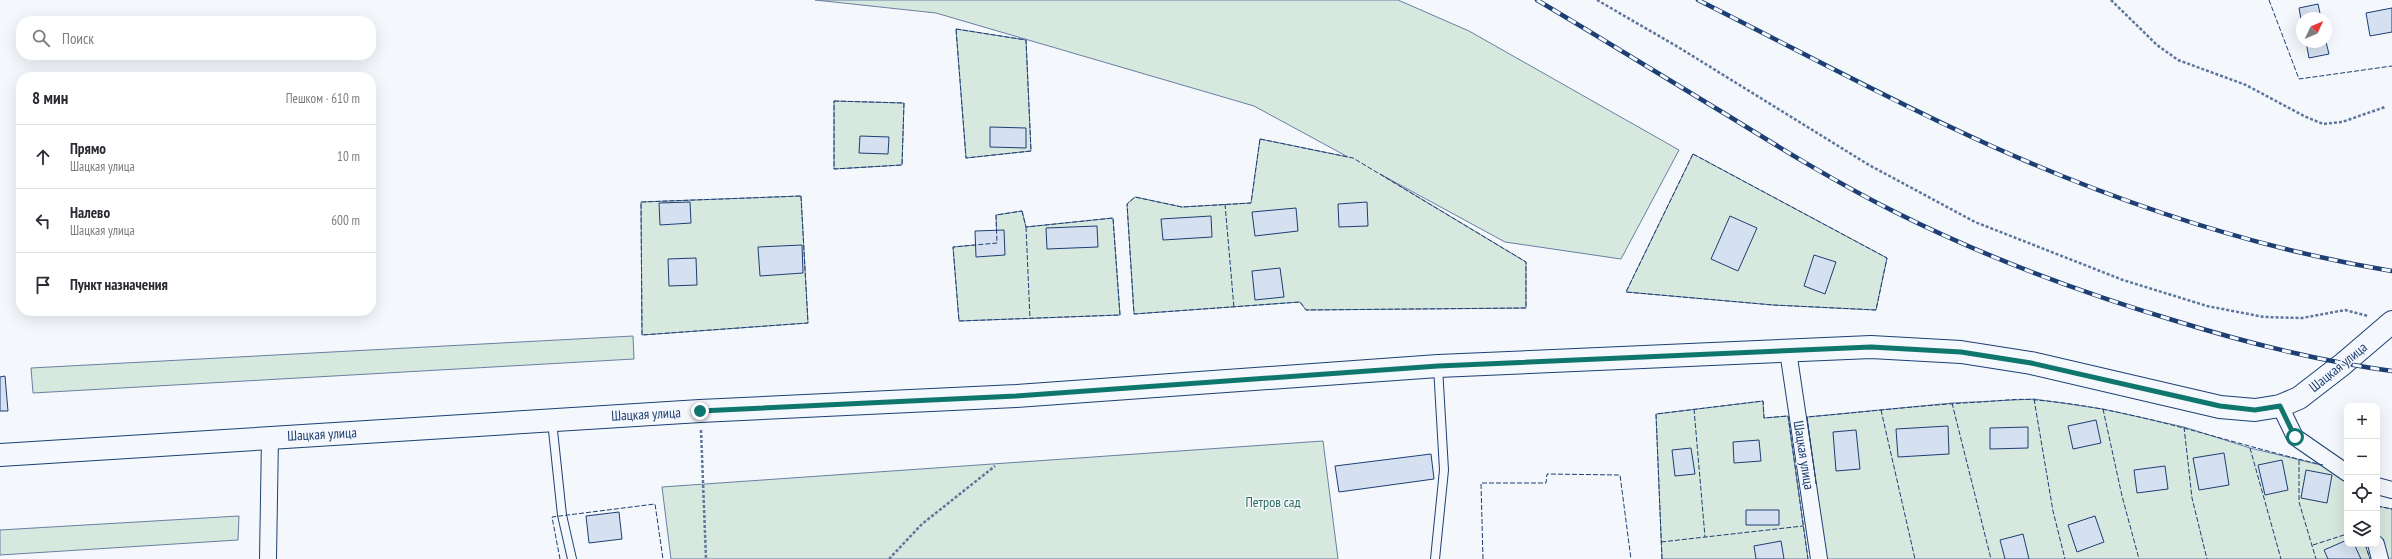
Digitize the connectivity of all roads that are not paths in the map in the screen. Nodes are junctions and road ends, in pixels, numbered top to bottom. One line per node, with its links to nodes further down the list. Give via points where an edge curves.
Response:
1 (2388, 325): 4 (main road, Шацкая улица, via 2321,382 2299,398)
2 (1788, 351): 3 (main road, Шацкая улица); 4 (main road, Шацкая улица, via 1871,347 1961,352 2038,364 2220,406 2255,410); 15 (street, Шацкая улица)
3 (1438, 366): 5 (main road, Шацкая улица, via 1016,396); 14 (lane, via 1444,470)
4 (2280, 406): 8 (street, via 2295,437)
5 (552, 420): 6 (main road, Шацкая улица); 13 (lane, via 562,515)
6 (270, 437): 7 (main road, Шацкая улица); 12 (street)
7 (0, 455)
8 (2344, 471)
9 (2380, 487): 10 (street)
10 (2392, 490)
11 (2377, 547): 16 (street)
12 (268, 559)
13 (572, 559)
14 (1435, 559)
15 (1819, 559)
16 (2380, 559)

